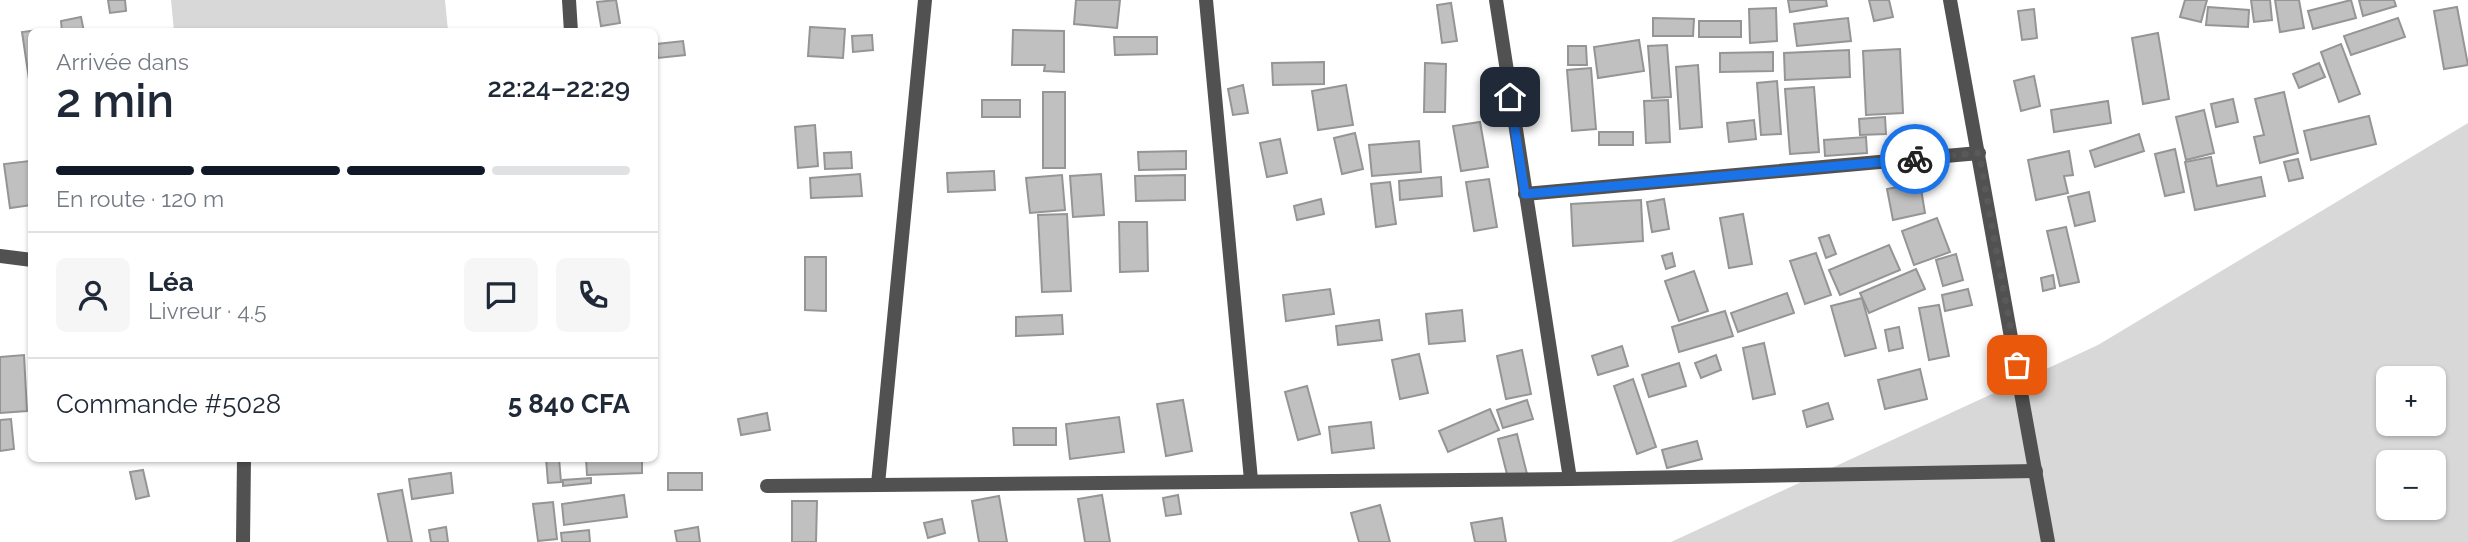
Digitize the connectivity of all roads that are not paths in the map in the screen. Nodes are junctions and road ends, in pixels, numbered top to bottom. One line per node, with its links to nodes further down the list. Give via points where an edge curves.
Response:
1 (569, 0): 6 (street)
2 (925, 0): 15 (street)
3 (1206, 0): 14 (street)
4 (1496, 0): 8 (street)
5 (1950, 0): 7 (street)
6 (571, 28)
7 (1979, 153): 8 (street); 12 (street)
8 (1525, 194): 13 (street)
9 (0, 257): 10 (street)
10 (28, 260)
11 (244, 462): 17 (street)
12 (2036, 471): 13 (street); 18 (street)
13 (1570, 479): 14 (street)
14 (1251, 480): 15 (street)
15 (878, 484): 16 (street)
16 (767, 486)
17 (243, 542)
18 (2048, 542)

